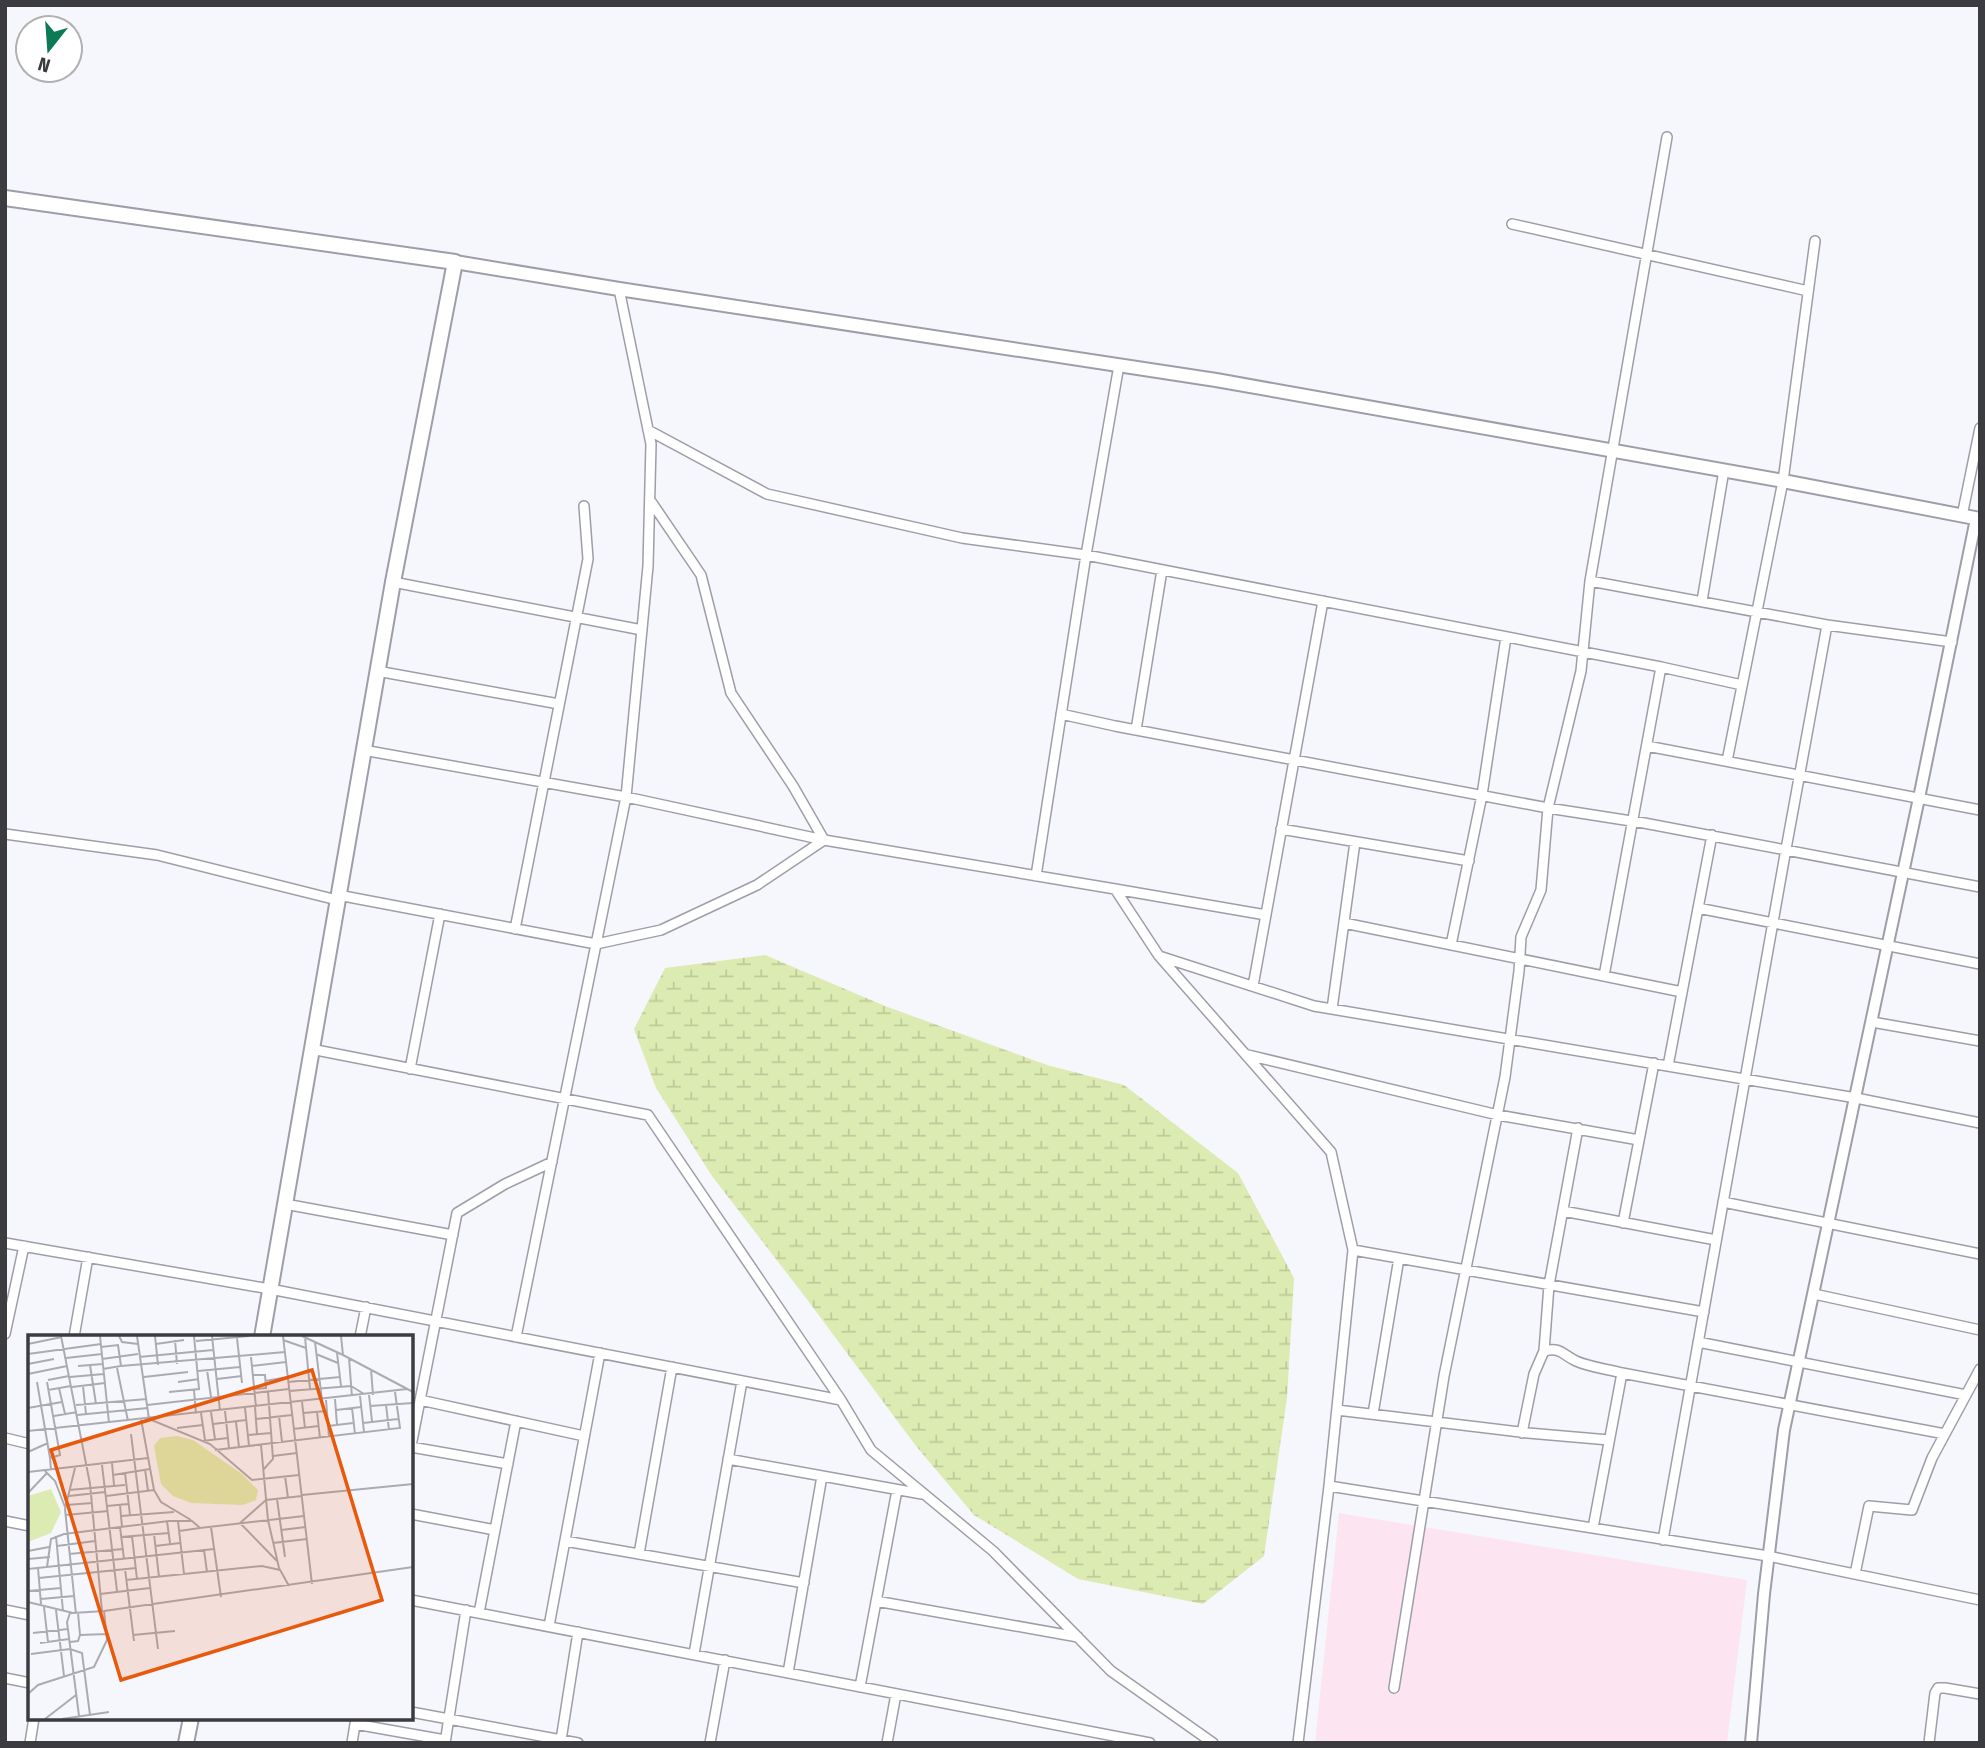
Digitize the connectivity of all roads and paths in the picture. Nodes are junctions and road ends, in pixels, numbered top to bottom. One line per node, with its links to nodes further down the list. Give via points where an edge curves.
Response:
1 (1667, 137): 5 (street)
2 (5, 198): 6 (main road)
3 (1512, 224): 5 (street)
4 (1815, 241): 8 (street)
5 (1647, 254): 8 (street); 12 (street)
6 (455, 262): 7 (main road); 22 (main road)
7 (619, 289): 9 (main road); 11 (street)
8 (1808, 290): 14 (street)
9 (1119, 365): 12 (main road); 19 (street)
10 (1980, 428): 17 (street)
11 (648, 430): 15 (street); 19 (street, via 767,494 962,538)
12 (1613, 450): 13 (main road); 21 (street)
13 (1724, 470): 14 (main road); 24 (street)
14 (1783, 481): 17 (main road); 25 (street)
15 (650, 499): 28 (street); 53 (street, via 701,575 731,693)
16 (584, 506): 26 (street, via 587,559)
17 (1962, 516): 18 (main road)
18 (1978, 519): 30 (street)
19 (1086, 555): 20 (street); 36 (street)
20 (1162, 570): 23 (street); 37 (street)
21 (1590, 580): 24 (street); 31 (street)
22 (393, 582): 26 (street); 33 (main road)
23 (1323, 601): 29 (street); 40 (street)
24 (1702, 601): 25 (street)
25 (1757, 612): 27 (street); 34 (street)
26 (576, 617): 28 (street); 35 (street)
27 (1827, 625): 30 (street); 42 (street)
28 (642, 630): 45 (street)
29 (1506, 637): 31 (street); 44 (street)
30 (1952, 642): 46 (street)
31 (1583, 652): 32 (street); 47 (street)
32 (1661, 667): 34 (street); 38 (street)
33 (377, 671): 35 (street); 39 (main road)
34 (1742, 685): 41 (street)
35 (559, 704): 43 (street)
36 (1061, 714): 37 (street); 58 (street)
37 (1136, 730): 40 (street)
38 (1647, 746): 41 (street); 49 (street)
39 (363, 750): 43 (street); 61 (main road)
40 (1294, 760): 44 (street); 50 (street)
41 (1727, 761): 42 (street)
42 (1799, 775): 46 (street); 55 (street)
43 (544, 782): 45 (street); 67 (street)
44 (1482, 795): 47 (street); 56 (street)
45 (626, 797): 53 (street); 68 (street)
46 (1919, 798): 48 (street); 57 (street)
47 (1548, 808): 49 (street); 72 (street, via 1541,890 1521,937)
48 (1980, 810)
49 (1633, 821): 52 (street); 74 (street)
50 (1281, 829): 54 (street); 64 (street)
51 (5, 834): 61 (street, via 157,855)
52 (1712, 835): 55 (street); 62 (street)
53 (824, 840): 58 (street); 68 (street, via 757,885 661,930)
54 (1355, 842): 56 (street); 66 (street)
55 (1786, 849): 57 (street); 65 (street)
56 (1469, 861): 69 (street)
57 (1904, 872): 59 (street); 70 (street)
58 (1036, 876): 60 (street)
59 (1980, 887)
60 (1115, 889): 64 (street); 71 (street)
61 (338, 897): 63 (street); 81 (main road)
62 (1698, 908): 65 (street); 76 (street)
63 (440, 914): 67 (street); 85 (street)
64 (1266, 915): 75 (street)
65 (1773, 922): 70 (street); 86 (street)
66 (1344, 923): 69 (street); 77 (street)
67 (515, 929): 68 (street)
68 (596, 944): 87 (street)
69 (1451, 945): 72 (street)
70 (1888, 945): 73 (street); 78 (street)
71 (1159, 957): 75 (street); 82 (street)
72 (1520, 959): 74 (street); 79 (street)
73 (1980, 964)
74 (1604, 976): 76 (street)
75 (1253, 986): 77 (street)
76 (1682, 992): 84 (street)
77 (1332, 1009): 79 (street)
78 (1872, 1022): 80 (street); 88 (street)
79 (1510, 1039): 83 (street); 89 (street)
80 (1980, 1041)
81 (312, 1049): 85 (street); 95 (main road)
82 (1246, 1055): 89 (street); 103 (street, via 1331,1152)
83 (1654, 1063): 84 (street); 92 (street)
84 (1668, 1066): 86 (street)
85 (410, 1069): 87 (street)
86 (1745, 1079): 88 (street); 94 (street)
87 (564, 1098): 93 (street); 131 (street, via 648,1115)
88 (1856, 1098): 90 (street); 97 (street)
89 (1498, 1115): 91 (street); 107 (street)
90 (1980, 1123)
91 (1578, 1128): 92 (street); 96 (street)
92 (1639, 1140): 98 (street)
93 (552, 1162): 99 (street, via 457,1213); 119 (street)
94 (1723, 1202): 97 (street); 100 (street)
95 (285, 1204): 99 (street); 109 (main road)
96 (1563, 1211): 98 (street); 108 (street)
97 (1829, 1222): 104 (street); 110 (street)
98 (1623, 1223): 100 (street)
99 (453, 1235): 113 (street)
100 (1716, 1240): 112 (street)
101 (5, 1243): 102 (street)
102 (24, 1246): 105 (street); 115 (street)
103 (1353, 1250): 106 (street); 133 (street)
104 (1980, 1254)
105 (88, 1257): 109 (street); 116 (street)
106 (1399, 1258): 107 (street); 134 (street)
107 (1466, 1270): 108 (street); 136 (street)
108 (1549, 1285): 112 (street); 121 (street)
109 (270, 1289): 111 (street); 117 (main road)
110 (1814, 1294): 114 (street); 123 (street)
111 (366, 1307): 113 (street); 118 (street)
112 (1703, 1312): 120 (street)
113 (435, 1321): 119 (street); 130 (street)
114 (1980, 1330)
115 (6, 1331)
116 (74, 1335)
117 (262, 1335)
118 (360, 1335)
119 (516, 1337): 122 (street)
120 (1698, 1342): 123 (street); 128 (street)
121 (1544, 1350): 126 (street, via 1555,1349 1574,1360); 137 (street, via 1534,1374)
122 (600, 1353): 124 (street); 139 (street)
123 (1799, 1362): 129 (street); 132 (street)
124 (672, 1367): 127 (street); 159 (street)
125 (1980, 1369): 129 (street)
126 (1622, 1373): 128 (street); 142 (street)
127 (742, 1381): 131 (street); 145 (street)
128 (1691, 1384): 132 (street); 157 (street)
129 (1966, 1395): 138 (street)
130 (420, 1400): 135 (street); 140 (street)
131 (841, 1400): 150 (street, via 871,1450)
132 (1790, 1404): 138 (street); 160 (street)
133 (1337, 1409): 134 (street); 148 (street)
134 (1373, 1414): 136 (street)
135 (516, 1421): 139 (street); 146 (street)
136 (1437, 1423): 137 (street); 151 (street)
137 (1522, 1433): 142 (street)
138 (1945, 1434): 162 (street, via 1912,1510 1870,1506)
139 (584, 1436): 158 (street)
140 (413, 1437)
141 (5, 1438): 143 (street)
142 (1609, 1440): 155 (street)
143 (28, 1444)
144 (413, 1447): 146 (street)
145 (728, 1459): 147 (street); 161 (street)
146 (508, 1464): 156 (street)
147 (822, 1476): 149 (street); 163 (street)
148 (1329, 1486): 151 (street); 197 (street)
149 (897, 1490): 150 (street); 166 (street)
150 (925, 1495): 173 (street, via 993,1551)
151 (1424, 1501): 155 (street); 180 (street)
152 (413, 1514): 156 (street)
153 (5, 1521): 154 (street)
154 (28, 1526)
155 (1593, 1528): 157 (street)
156 (495, 1530): 169 (street)
157 (1663, 1540): 160 (street)
158 (565, 1541): 159 (street); 171 (street)
159 (639, 1554): 161 (street)
160 (1768, 1556): 162 (street); 198 (street)
161 (709, 1567): 163 (street); 174 (street)
162 (1855, 1574): 165 (street)
163 (804, 1583): 176 (street)
164 (413, 1600): 168 (street)
165 (1980, 1600)
166 (876, 1601): 173 (street); 179 (street)
167 (5, 1609): 170 (street)
168 (466, 1610): 169 (street); 184 (street)
169 (479, 1613): 171 (street)
170 (28, 1615)
171 (549, 1626): 172 (street)
172 (578, 1632): 174 (street); 187 (street)
173 (1078, 1637): 196 (street, via 1111,1671)
174 (694, 1654): 175 (street)
175 (725, 1660): 176 (street); 193 (street)
176 (788, 1673): 179 (street)
177 (5, 1678): 178 (street)
178 (28, 1683)
179 (860, 1687): 181 (street)
180 (1394, 1688)
181 (896, 1693): 194 (street); 195 (street)
182 (1980, 1694): 199 (street, via 1938,1688)
183 (413, 1712): 184 (street)
184 (449, 1719): 187 (street); 188 (street)
185 (34, 1720): 189 (street)
186 (191, 1720): 190 (main road)
187 (561, 1740): 192 (street)
188 (445, 1742): 191 (street, via 355,1724)
189 (30, 1743)
190 (186, 1743)
191 (352, 1743)
192 (578, 1743)
193 (710, 1743)
194 (887, 1743)
195 (1150, 1743)
196 (1213, 1743)
197 (1298, 1743)
198 (1751, 1743)
199 (1929, 1743)

